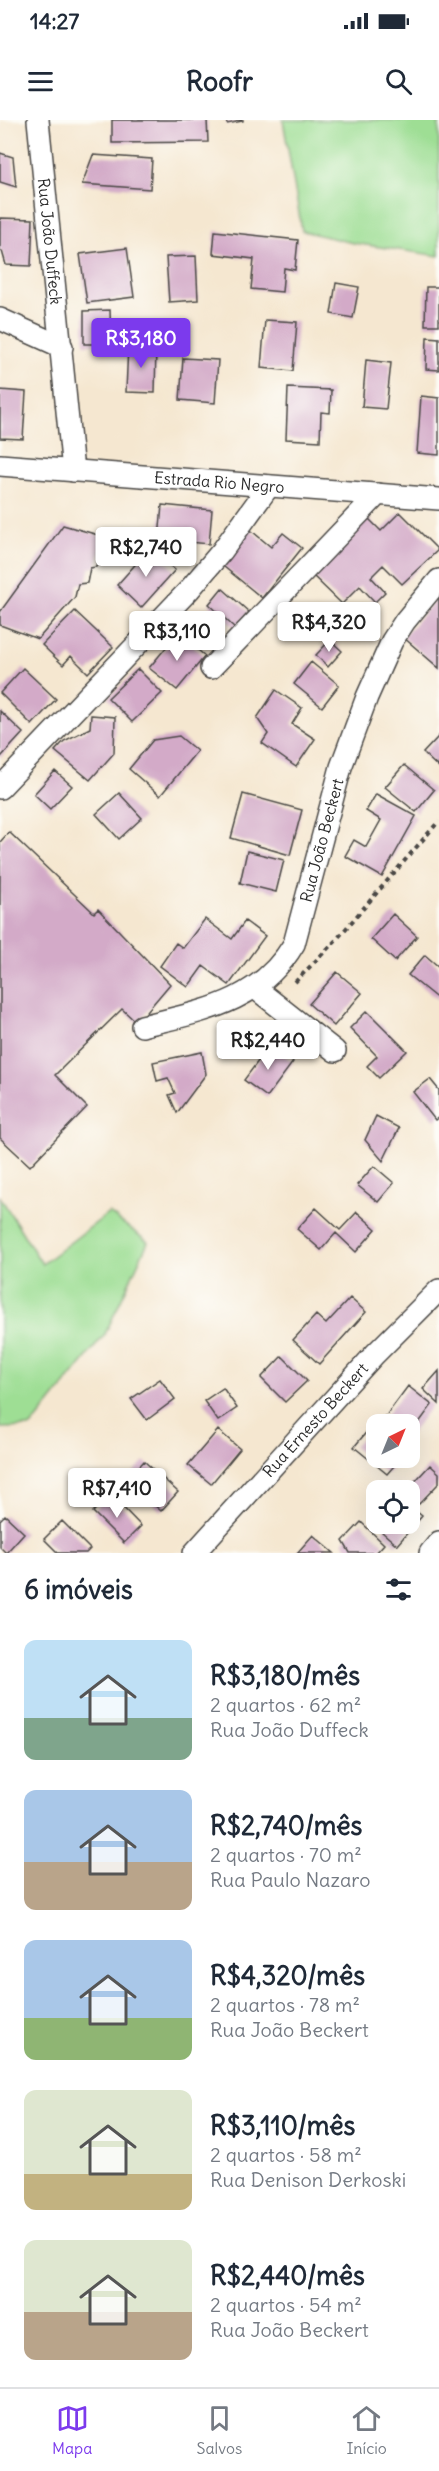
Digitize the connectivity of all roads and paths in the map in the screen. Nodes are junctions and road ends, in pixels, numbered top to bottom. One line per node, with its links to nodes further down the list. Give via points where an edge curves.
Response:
1 (38, 120): 3 (street, Rua João Duffeck)
2 (0, 319): 3 (street)
3 (62, 347): 5 (street, Rua João Duffeck)
4 (0, 465): 5 (street, Estrada Rio Negro)
5 (73, 471): 6 (street, Estrada Rio Negro)
6 (269, 486): 7 (street, Estrada Rio Negro); 11 (street, via 208,568)
7 (378, 494): 8 (street, Estrada Rio Negro); 10 (street)
8 (439, 499)
9 (439, 580): 13 (street, Rua João Beckert, via 405,621 383,659 341,767 294,944 284,960)
10 (211, 668)
11 (0, 788)
12 (439, 821): 14 (path, via 336,940)
13 (255, 988): 14 (street); 15 (street, Rua João Beckert, via 207,1011)
14 (275, 1002): 16 (street)
15 (142, 1026)
16 (335, 1051)
17 (439, 1290): 19 (street, Rua Ernesto Beckert, via 375,1354)
18 (439, 1542): 20 (street)
19 (194, 1553)
20 (430, 1553)

